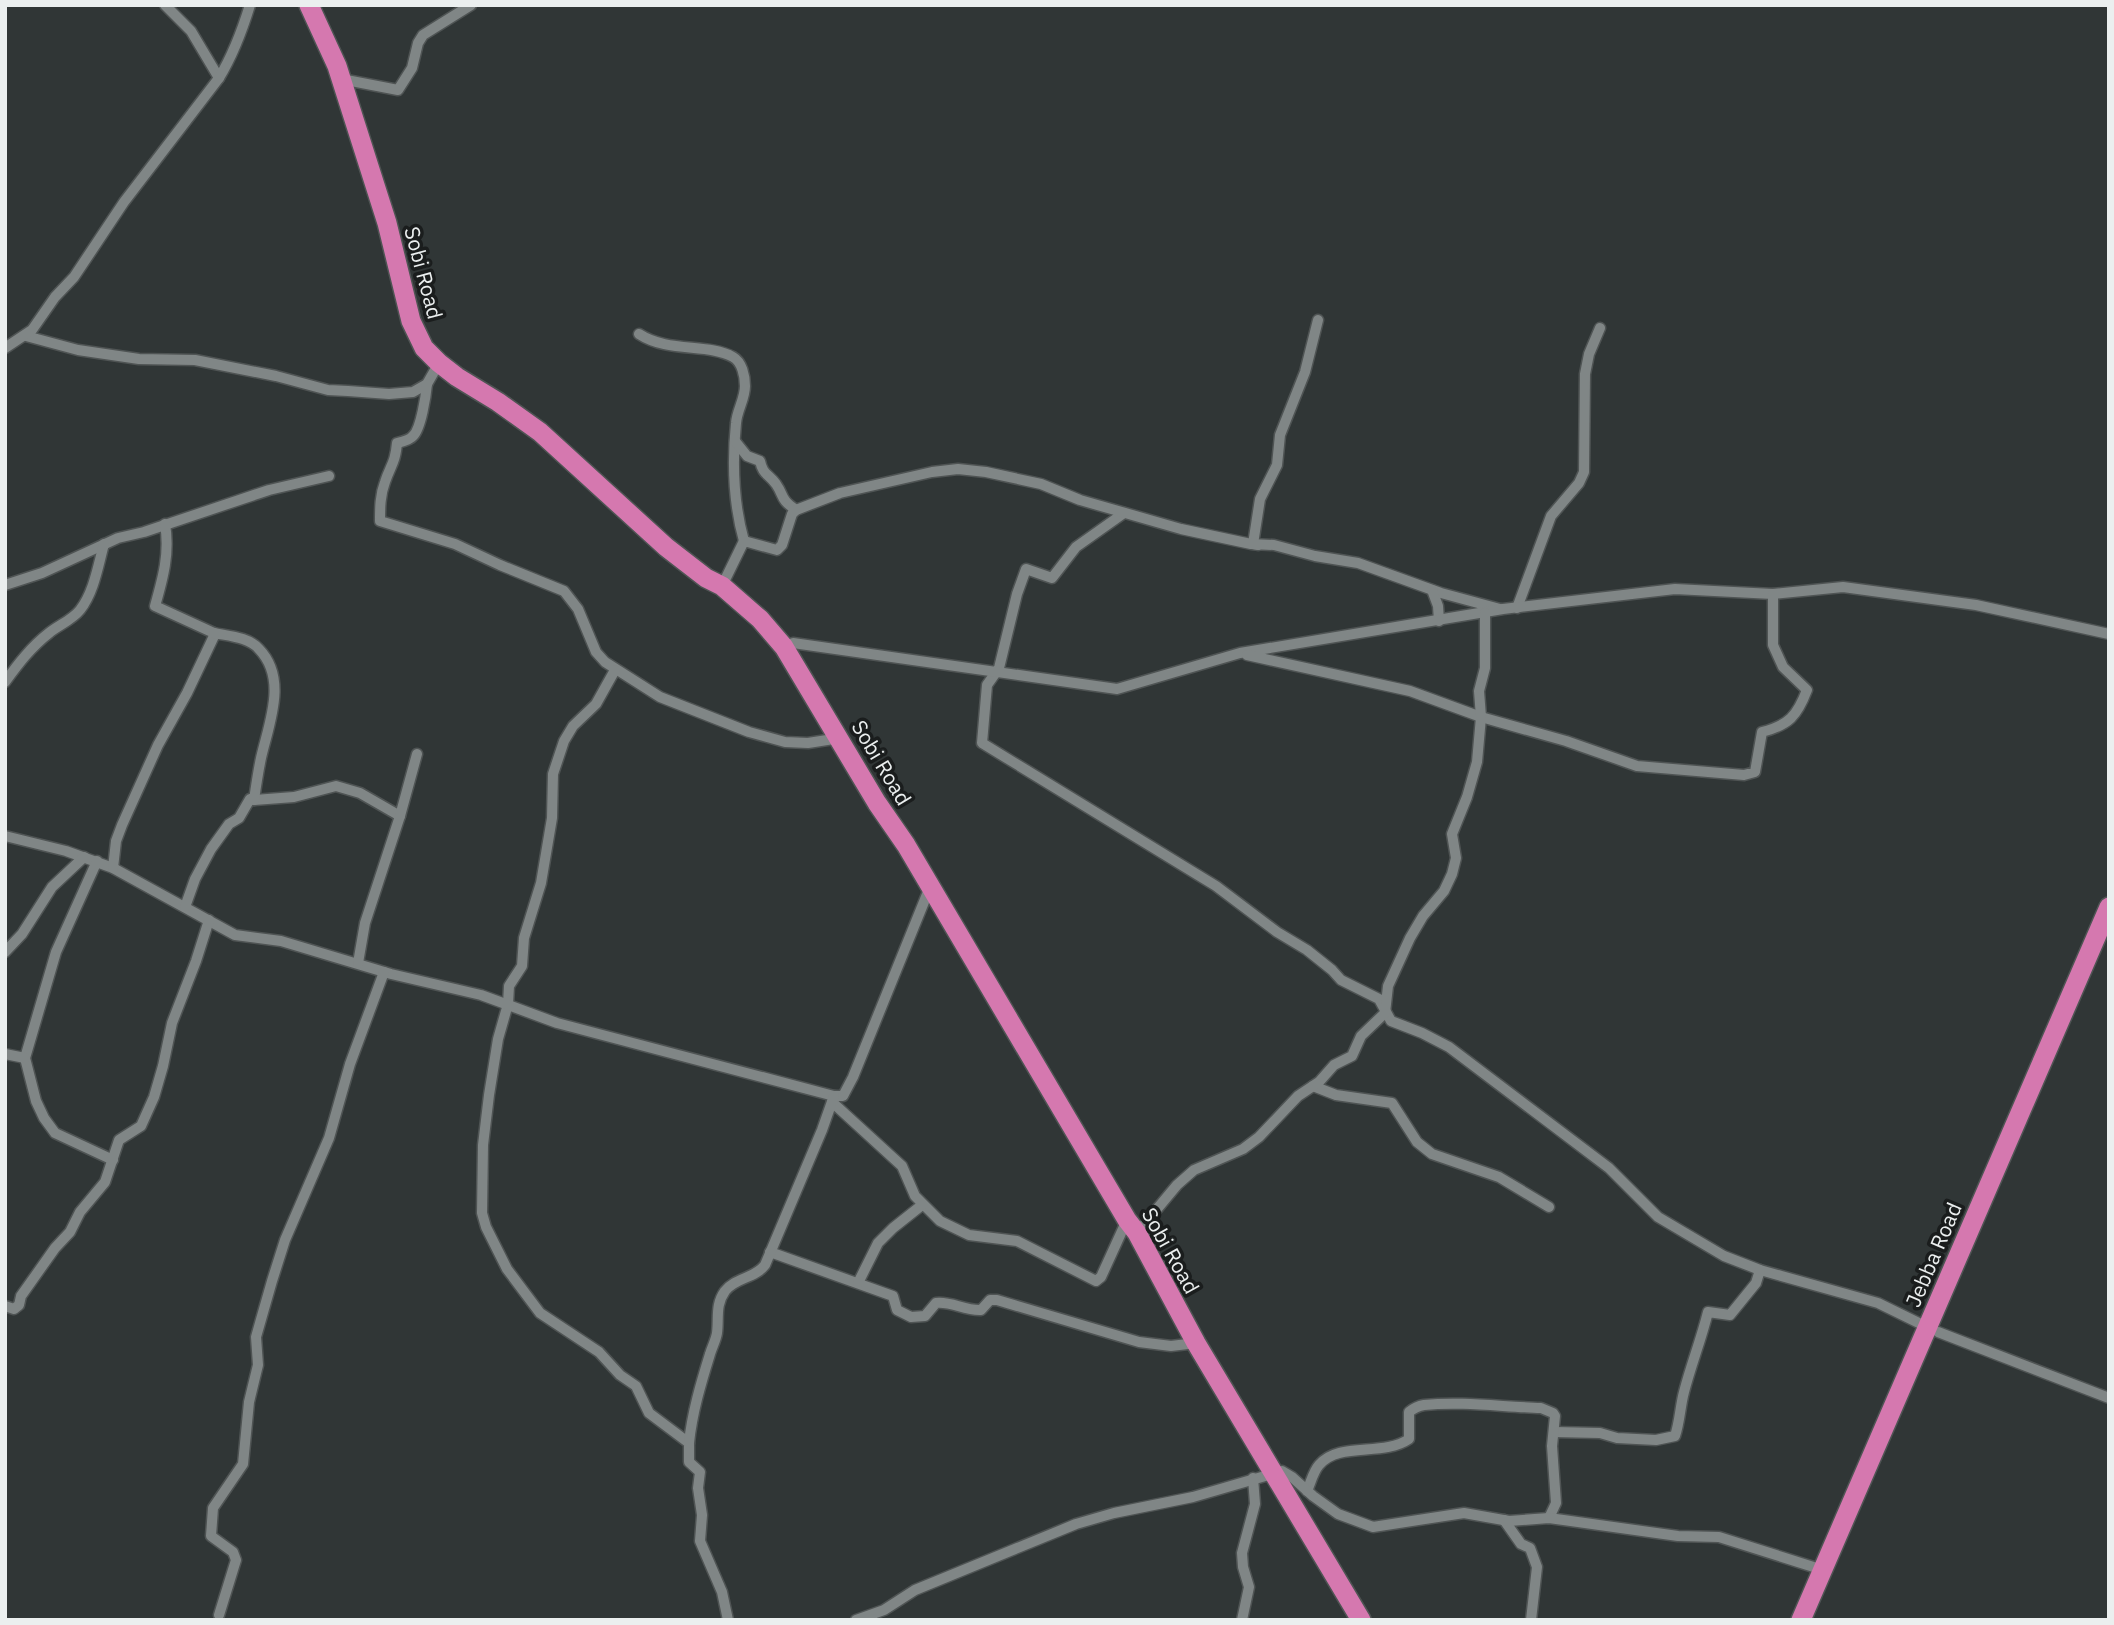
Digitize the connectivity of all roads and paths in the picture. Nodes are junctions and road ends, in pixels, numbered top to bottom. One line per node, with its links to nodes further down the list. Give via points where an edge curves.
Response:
1 (165, 5): 5 (street, via 191,31)
2 (250, 5): 5 (street)
3 (309, 5): 6 (highway, Sobi Road)
4 (471, 5): 6 (street, via 423,35 412,68 398,90)
5 (219, 78): 10 (street, via 124,202 74,277)
6 (341, 79): 12 (highway, Sobi Road, via 387,223 411,321 424,348)
7 (1318, 320): 21 (street, via 1296,398 1280,435 1278,465 1260,499)
8 (1600, 328): 26 (street, via 1585,374 1584,472 1551,516)
9 (639, 334): 14 (street, via 664,345 723,353 738,361 745,386)
10 (26, 335): 11 (street); 13 (street, via 119,357 195,360 239,368 328,390 403,393)
11 (5, 348)
12 (439, 363): 13 (street); 23 (highway, Sobi Road, via 540,432 666,547)
13 (426, 384): 34 (street, via 415,433 397,443 395,462 383,484 380,521 455,544 556,586 572,600 596,652)
14 (735, 441): 16 (street, via 747,456 760,461 783,501); 19 (street, via 734,495)
15 (330, 476): 18 (street, via 269,489)
16 (796, 510): 17 (street, via 873,485 958,469 1041,484); 19 (street, via 777,550)
17 (1124, 513): 21 (street); 35 (street, via 1076,547 1052,578 1026,569)
18 (165, 523): 20 (street); 30 (street, via 166,567 155,606)
19 (744, 541): 23 (street)
20 (104, 544): 22 (street, via 74,561); 36 (street, via 78,613 35,645)
21 (1253, 544): 24 (street, via 1358,563)
22 (5, 585)
23 (722, 586): 32 (highway, Sobi Road)
24 (1432, 590): 27 (street); 29 (street)
25 (1773, 594): 26 (street, via 1675,589); 31 (street, via 1843,587 1976,605); 37 (street, via 1773,645 1783,667 1807,690 1783,727 1762,732 1755,772 1744,775 1637,766)
26 (1517, 608): 27 (street)
27 (1503, 610): 28 (street)
28 (1485, 613): 29 (street); 37 (street)
29 (1438, 621): 33 (street)
30 (214, 633): 40 (street, via 248,641 259,649 274,681 273,716); 45 (street, via 122,825)
31 (2109, 634)
32 (784, 647): 35 (street, via 793,643); 38 (highway, Sobi Road)
33 (1240, 653): 35 (street, via 1117,689); 37 (street, via 1410,691)
34 (615, 670): 38 (street, via 660,697 748,732 785,742); 54 (street, via 596,704 564,741 553,774 552,818 541,883 524,938 522,966 509,986)
35 (995, 673): 55 (street, via 987,685 982,743 1216,886 1307,950 1341,980 1379,999)
36 (5, 682)
37 (1481, 717): 55 (street, via 1474,771 1451,834 1455,858 1451,874 1409,938 1388,986)
38 (840, 738): 46 (highway, Sobi Road)
39 (417, 754): 41 (street)
40 (254, 800): 41 (street, via 294,797 336,786 367,796); 47 (street, via 250,799 211,849)
41 (400, 816): 52 (street, via 365,923)
42 (5, 836): 43 (street)
43 (84, 857): 44 (street); 51 (street, via 52,887 16,943)
44 (97, 861): 45 (street); 57 (street, via 56,952)
45 (113, 867): 47 (street)
46 (930, 887): 59 (street, via 853,1077 844,1096); 63 (highway, Sobi Road)
47 (185, 907): 49 (street)
48 (2109, 907): 68 (highway, Jebba Road)
49 (209, 920): 52 (street, via 245,938 281,942); 60 (street, via 172,1023 154,1097 141,1126 119,1140)
50 (2109, 935): 68 (highway)
51 (5, 952)
52 (358, 963): 53 (street)
53 (384, 972): 54 (street); 79 (street, via 329,1138 285,1240 256,1337 258,1365 243,1464 213,1508 212,1536 233,1552 236,1560)
54 (508, 1004): 59 (street, via 557,1023); 72 (street, via 485,1119 481,1198 486,1227 507,1269 540,1313 604,1357 636,1387 649,1413)
55 (1385, 1013): 58 (street, via 1361,1036 1352,1056 1334,1065); 65 (street, via 1391,1021 1449,1047 1609,1168 1658,1217 1724,1256)
56 (5, 1054): 57 (street)
57 (25, 1059): 60 (street, via 36,1101 55,1133)
58 (1313, 1086): 62 (street, via 1336,1095 1392,1103 1417,1142 1432,1154 1499,1177); 63 (street, via 1259,1137 1194,1170)
59 (833, 1099): 61 (street, via 902,1166); 64 (street)
60 (113, 1160): 67 (street, via 105,1182 19,1305 14,1309)
61 (922, 1205): 63 (street, via 963,1233 1017,1241 1096,1281); 66 (street, via 878,1243)
62 (1549, 1207)
63 (1132, 1227): 69 (highway, Sobi Road)
64 (770, 1252): 66 (street); 72 (street, via 760,1271 732,1282 723,1294 717,1334 692,1412)
65 (1759, 1270): 68 (street, via 1878,1303); 71 (street, via 1756,1283 1730,1315 1708,1312 1675,1436 1656,1440)
66 (858, 1283): 69 (street, via 893,1296 897,1310 911,1317 925,1316 936,1303 981,1310 990,1300 997,1300 1139,1342)
67 (5, 1306)
68 (1933, 1329): 70 (street); 78 (highway, Jebba Road); 86 (highway)
69 (1196, 1343): 73 (highway, Sobi Road)
70 (2109, 1398)
71 (1554, 1433): 75 (street, via 1553,1413 1541,1408 1422,1405 1409,1412 1409,1439 1399,1446 1332,1455 1320,1464); 76 (street, via 1556,1503)
72 (689, 1443): 80 (street, via 689,1462 700,1472 700,1541 722,1592)
73 (1274, 1472): 74 (street); 75 (street, via 1287,1473); 83 (highway, Sobi Road)
74 (1254, 1478): 81 (street, via 1076,1524 915,1590 884,1610); 82 (street, via 1255,1504 1242,1553 1249,1587)
75 (1307, 1491): 77 (street, via 1338,1514 1373,1527 1464,1513)
76 (1549, 1518): 77 (street); 78 (street, via 1678,1536 1719,1537)
77 (1504, 1520): 84 (street, via 1521,1544 1530,1548 1537,1567)
78 (1823, 1570): 85 (highway, Jebba Road)
79 (219, 1615)
80 (728, 1620)
81 (856, 1620)
82 (1242, 1620)
83 (1362, 1620)
84 (1531, 1620)
85 (1801, 1620)
86 (1814, 1620)

